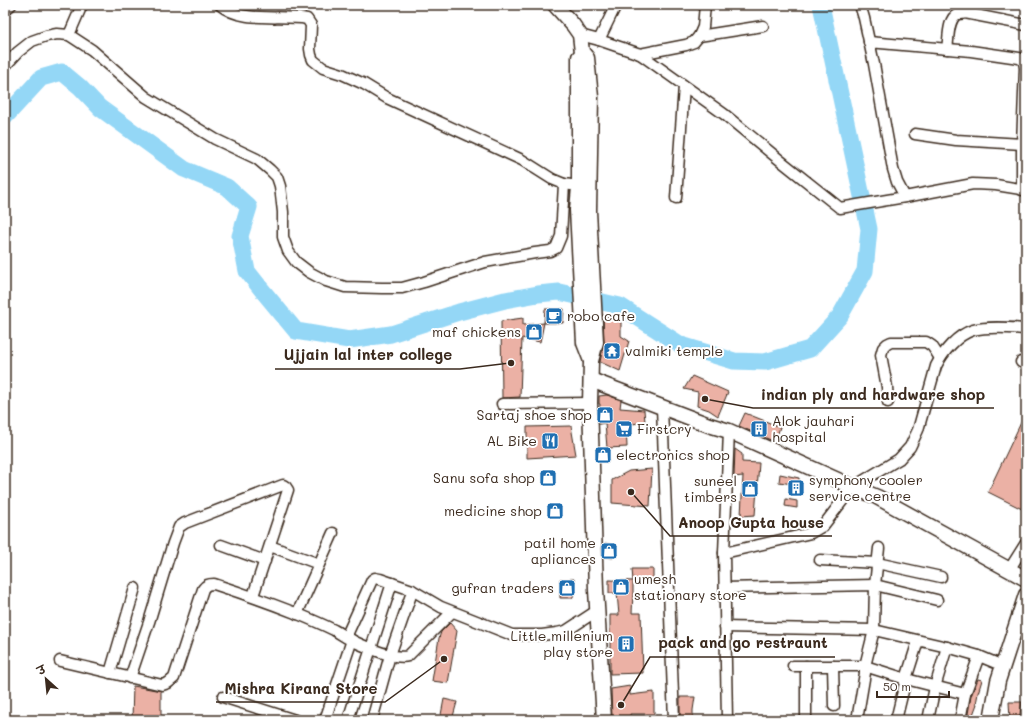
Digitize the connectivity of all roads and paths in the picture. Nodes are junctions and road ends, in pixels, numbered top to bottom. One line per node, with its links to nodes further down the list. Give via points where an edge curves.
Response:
1 (11, 5): 8 (street)
2 (82, 5): 11 (street)
3 (220, 5): 24 (street, via 238,14 254,17 307,19 311,25 311,55 323,68 364,84 387,98 522,160)
4 (555, 5): 12 (street)
5 (616, 5): 14 (street)
6 (705, 5): 13 (street, via 703,27)
7 (860, 5): 15 (street)
8 (5, 10)
9 (763, 26): 13 (street)
10 (1026, 26): 16 (street, via 965,13 958,14 950,25)
11 (69, 35): 19 (street, via 57,34 32,41); 24 (street, via 92,50 146,97 215,139 258,160 270,170 280,186 283,237 288,251 296,262 310,272 345,288 402,288 485,262 550,251 556,248 561,236)
12 (580, 35): 14 (street); 17 (street)
13 (699, 36): 18 (street, via 694,42 686,45)
14 (599, 40): 18 (street)
15 (869, 42): 16 (street); 27 (street, via 893,169)
16 (948, 49): 21 (street, via 1019,58 1024,61)
17 (582, 52): 25 (street, via 579,58); 29 (street, via 587,58 591,97)
18 (640, 54): 20 (street)
19 (5, 66)
20 (684, 86): 27 (street, via 724,114 840,208); 28 (street)
21 (1025, 122): 23 (street)
22 (915, 134): 23 (street, via 956,140)
23 (1022, 144): 26 (street)
24 (564, 184): 25 (street)
25 (579, 187): 29 (street)
26 (1024, 190): 27 (street, via 973,184)
27 (905, 197)
28 (676, 198)
29 (583, 210): 32 (street)
30 (1026, 329): 31 (street, via 973,330 956,340)
31 (940, 358): 33 (street, via 926,342 887,344 881,355); 38 (street, via 918,430 910,447 899,459)
32 (591, 380): 35 (street); 36 (street)
33 (888, 402)
34 (502, 404): 35 (street)
35 (590, 404): 60 (street)
36 (662, 407): 37 (street); 89 (street)
37 (729, 431): 38 (street); 44 (street)
38 (852, 487): 44 (street, via 823,526 811,533); 49 (street, via 877,497)
39 (333, 533): 48 (street)
40 (1026, 543): 49 (street)
41 (221, 545): 46 (street)
42 (270, 546): 46 (street); 48 (street); 78 (street, via 288,490 283,485 179,527)
43 (879, 548): 47 (street)
44 (724, 553): 55 (street)
45 (820, 560): 47 (street)
46 (265, 561): 58 (street)
47 (877, 563): 50 (street); 53 (street)
48 (319, 564): 62 (street)
49 (1009, 570): 51 (street)
50 (941, 577)
51 (1026, 579)
52 (392, 583): 56 (street); 65 (street, via 377,578 372,580); 68 (street)
53 (874, 585): 55 (street); 59 (street); 64 (street)
54 (135, 588): 77 (street)
55 (725, 588): 63 (street)
56 (412, 590): 61 (street); 69 (street)
57 (1026, 595): 76 (street)
58 (253, 596): 62 (street); 78 (street, via 214,584 206,586 174,678 162,686)
59 (937, 600)
60 (598, 610): 61 (street, via 566,631 542,635 512,634); 88 (street)
61 (452, 612): 69 (street, via 408,656)
62 (297, 614): 65 (street)
63 (725, 627): 64 (street); 90 (street)
64 (874, 630): 66 (street); 75 (street)
65 (349, 638): 68 (street); 85 (street)
66 (918, 641): 67 (street); 79 (street)
67 (947, 647): 70 (street); 80 (street)
68 (371, 648): 69 (street); 86 (street)
69 (390, 655): 87 (street)
70 (979, 656): 76 (street); 81 (street)
71 (60, 661): 77 (street)
72 (793, 666): 73 (street)
73 (806, 666): 74 (street); 91 (street)
74 (833, 666): 75 (street); 83 (street)
75 (865, 666): 79 (street); 92 (street)
76 (1003, 666): 96 (street)
77 (110, 673): 78 (street)
78 (130, 678)
79 (906, 679): 80 (street); 93 (street)
80 (935, 687): 81 (street); 94 (street)
81 (965, 694): 95 (street)
82 (223, 697): 84 (street)
83 (834, 706)
84 (295, 720)
85 (325, 720)
86 (348, 720)
87 (372, 720)
88 (604, 720)
89 (674, 720)
90 (727, 720)
91 (806, 720)
92 (857, 720)
93 (896, 720)
94 (928, 720)
95 (960, 720)
96 (991, 720)

